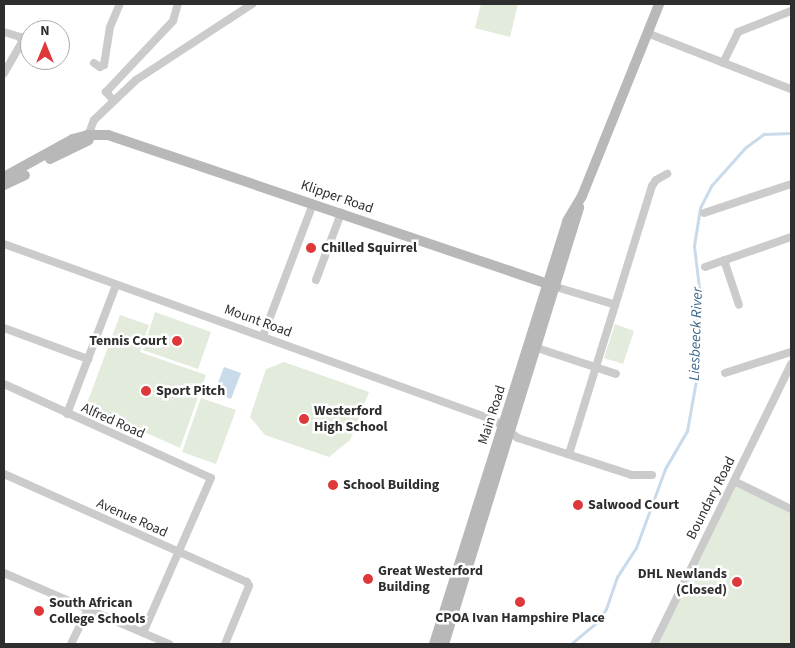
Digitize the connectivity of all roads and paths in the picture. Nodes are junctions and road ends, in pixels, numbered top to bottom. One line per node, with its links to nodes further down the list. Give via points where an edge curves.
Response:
1 (120, 4): 8 (street, via 110,27 104,65 100,68)
2 (178, 4): 12 (street, via 173,21 106,92)
3 (252, 4): 12 (street, via 136,80)
4 (659, 4): 7 (main road, Main Road)
5 (790, 9): 9 (street, via 738,32)
6 (4, 32): 10 (street, via 20,36 22,42)
7 (647, 34): 9 (street); 29 (main road, Main Road, via 582,196)
8 (94, 63)
9 (723, 63): 11 (street)
10 (4, 73)
11 (791, 89)
12 (113, 100): 13 (street, via 94,120)
13 (87, 138): 15 (main road, Klipper Road, via 67,141); 16 (main road, Klipper Road); 20 (main road, Klipper Road, via 117,138)
14 (667, 174): 30 (street, via 652,186)
15 (4, 177)
16 (18, 179): 18 (main road, Klipper Road); 19 (main road)
17 (791, 184): 22 (street)
18 (4, 185)
19 (4, 190)
20 (313, 204): 21 (main road, Klipper Road); 33 (street)
21 (341, 213): 27 (street); 29 (main road, Klipper Road)
22 (704, 213)
23 (791, 237): 25 (street)
24 (4, 244): 28 (street, Mount Road)
25 (724, 260): 26 (street); 31 (street)
26 (705, 267)
27 (316, 280)
28 (116, 285): 33 (street, Mount Road); 36 (street)
29 (552, 286): 30 (street); 34 (main road, Main Road); 43 (main road, Main Road)
30 (613, 304): 38 (street)
31 (739, 305)
32 (4, 328): 36 (street)
33 (263, 336): 43 (street, Mount Road, via 494,420)
34 (537, 348): 38 (street); 43 (main road, Main Road)
35 (791, 352): 39 (street)
36 (88, 359): 42 (street)
37 (791, 364): 47 (street, Boundary Road)
38 (596, 367): 40 (street); 44 (street)
39 (725, 373)
40 (616, 374)
41 (4, 384): 42 (street, Alfred Road)
42 (67, 414): 49 (street, Alfred Road, via 208,475 212,480)
43 (506, 430): 44 (street, Mount Road); 56 (main road, Main Road); 57 (main road, Main Road)
44 (569, 454): 46 (street, Mount Road, via 632,475)
45 (4, 474): 49 (street, Avenue Road)
46 (652, 475)
47 (734, 481): 48 (street); 58 (street, Boundary Road)
48 (791, 509)
49 (179, 553): 52 (street); 55 (street, Avenue Road, via 244,580 249,586)
50 (4, 573): 51 (street)
51 (88, 609): 52 (street); 53 (street)
52 (143, 633): 54 (street)
53 (71, 644)
54 (169, 644)
55 (225, 644)
56 (434, 644)
57 (444, 644)
58 (654, 644)

